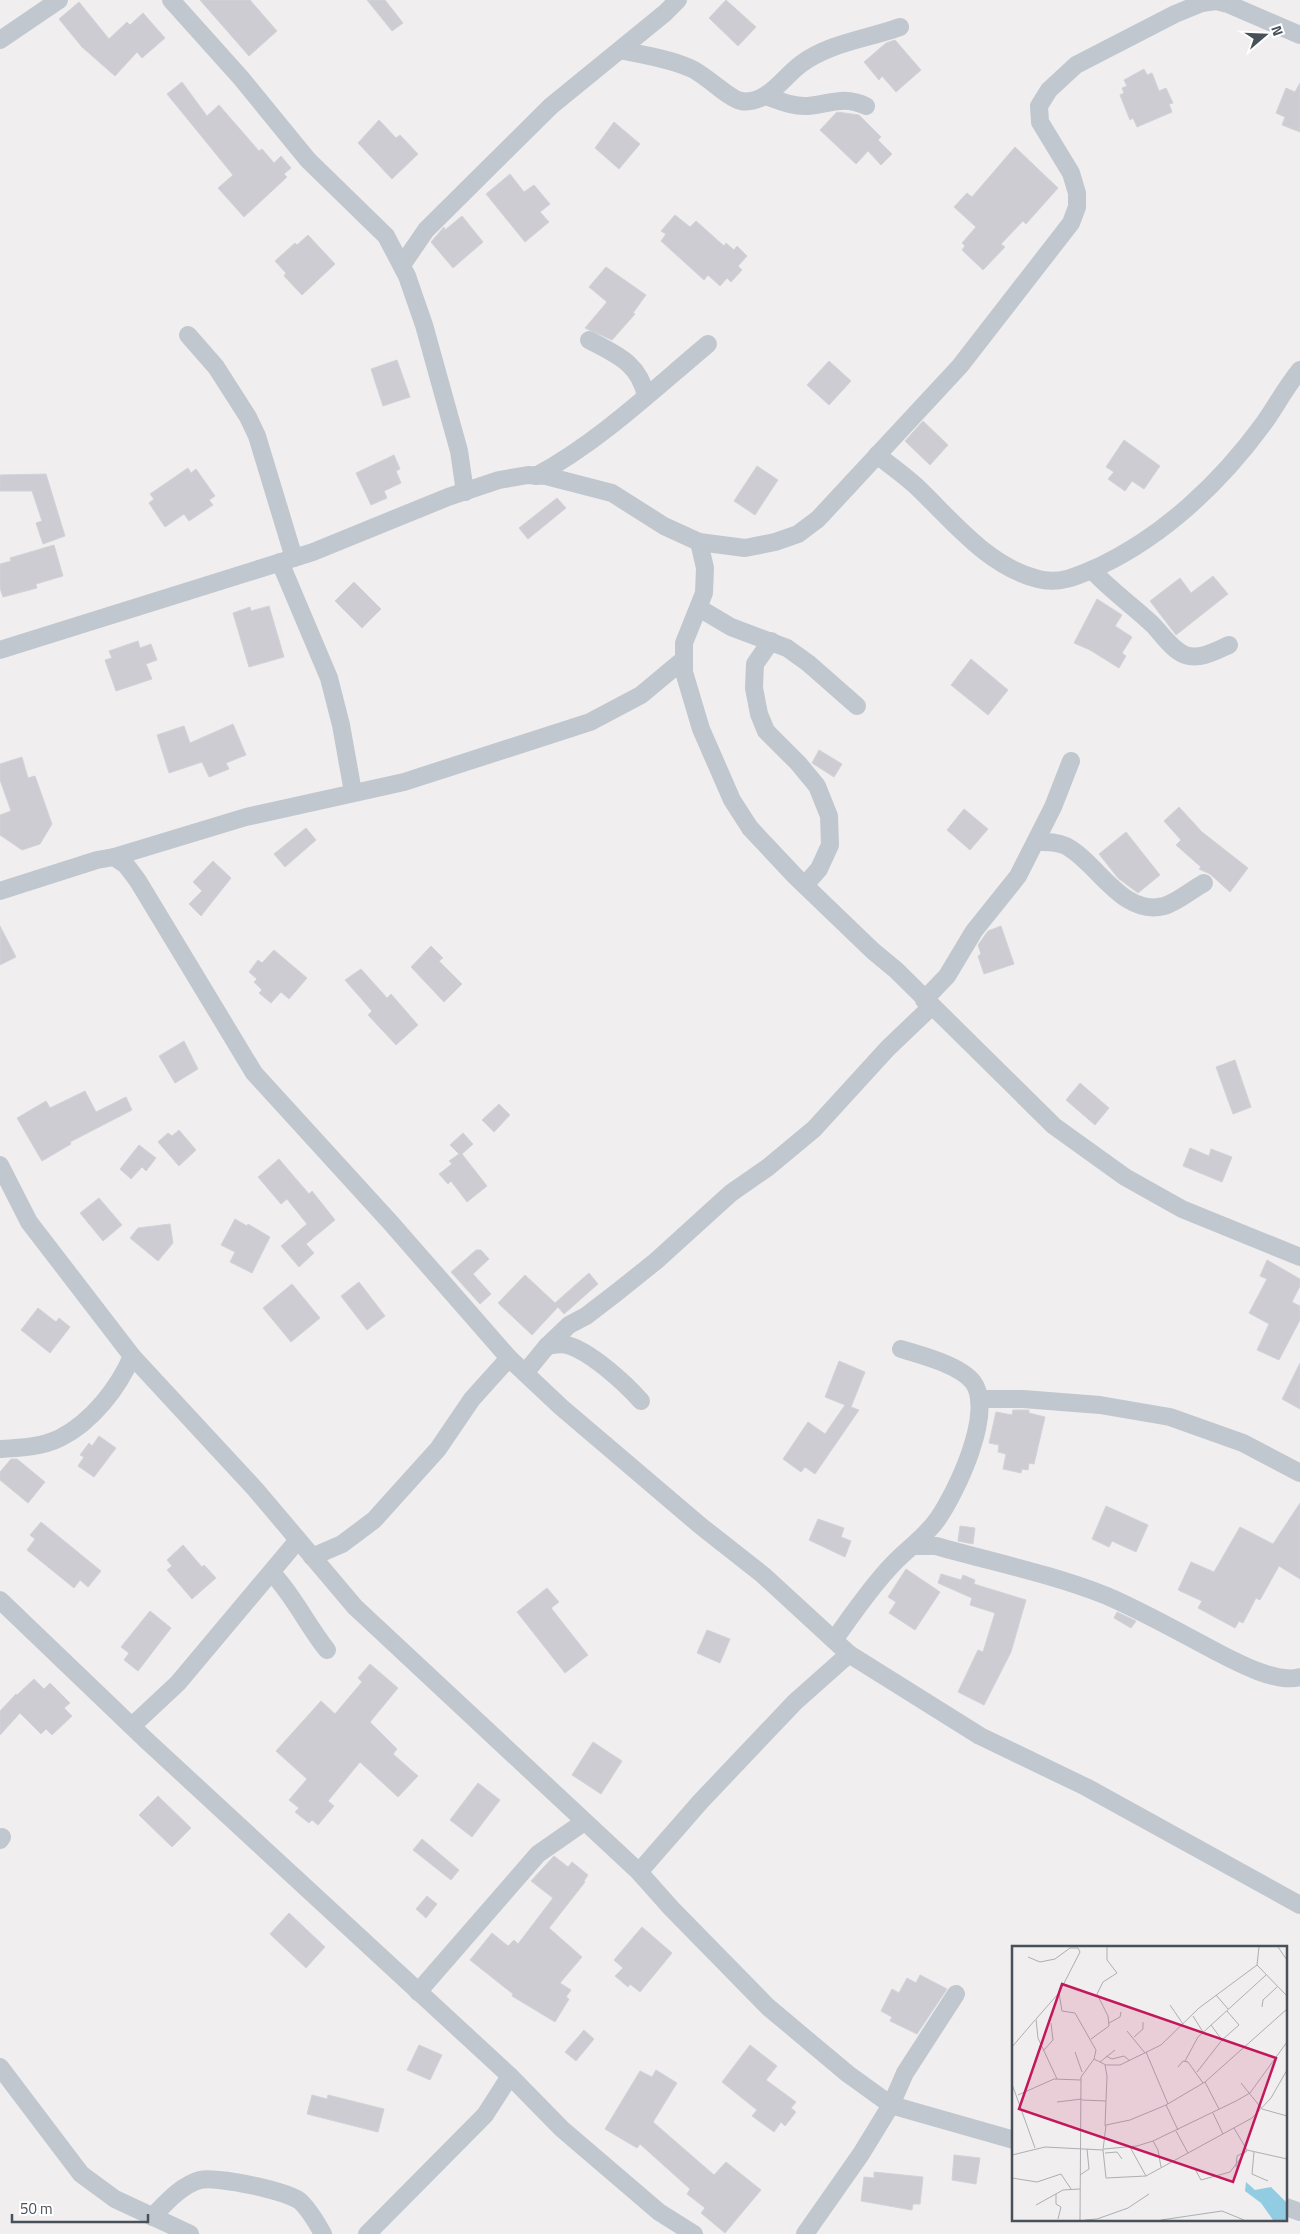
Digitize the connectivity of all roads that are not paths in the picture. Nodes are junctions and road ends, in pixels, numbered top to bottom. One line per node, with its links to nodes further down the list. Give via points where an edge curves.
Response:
1 (59, 0): 7 (street)
2 (171, 0): 11 (street, via 308,160 386,236)
3 (678, 0): 8 (street)
4 (1200, 2): 6 (street, via 1228,4); 17 (street, via 1076,65 1049,90 1039,106 1040,122 1071,173 1077,207 1071,223 960,366)
5 (900, 27): 9 (street, via 817,53)
6 (1300, 35)
7 (0, 40)
8 (620, 50): 9 (street, via 691,68 738,100 750,102); 11 (street, via 551,106 426,230)
9 (766, 96): 10 (street, via 797,106 844,99)
10 (866, 106)
11 (402, 265): 19 (street, via 424,325 459,451)
12 (188, 335): 21 (street, via 216,367 248,417 259,444)
13 (589, 340): 16 (street, via 636,370)
14 (708, 344): 16 (street)
15 (1300, 370): 22 (street, via 1265,422 1217,480 1154,536)
16 (646, 396): 18 (street, via 557,464)
17 (878, 455): 20 (street, via 818,518 798,534 745,548); 22 (street, via 914,484 982,550 1016,570 1039,580 1064,581)
18 (536, 476): 19 (street, via 499,480); 20 (street, via 612,493 664,526)
19 (465, 492): 21 (street)
20 (699, 542): 23 (street, via 705,568 704,593)
21 (287, 560): 26 (street); 30 (street, via 329,678)
22 (1092, 570): 25 (street, via 1186,655 1197,656)
23 (699, 608): 24 (street, via 731,627); 27 (street, via 684,643)
24 (771, 641): 28 (street, via 808,663); 34 (street, via 755,664 754,688 759,714 766,731 817,786 829,816 830,845 819,869)
25 (1230, 645)
26 (0, 650)
27 (682, 660): 30 (street, via 641,695 590,722 404,782); 34 (street, via 702,729 732,800 750,828)
28 (856, 706)
29 (1071, 761): 31 (street)
30 (353, 792): 32 (street, via 246,817)
31 (1036, 842): 33 (street, via 1066,846 1121,895 1154,908 1165,906); 36 (street, via 1018,876 974,931)
32 (114, 857): 35 (street); 42 (street, via 126,865 138,881 254,1073)
33 (1204, 883)
34 (805, 885): 36 (street)
35 (0, 891)
36 (928, 1003): 38 (street, via 1054,1126 1126,1177 1182,1209); 39 (street, via 814,1129 731,1193 656,1261 586,1316 569,1325)
37 (0, 1165): 41 (street, via 29,1222)
38 (1300, 1257)
39 (547, 1346): 43 (street); 45 (street, via 566,1344 585,1355 612,1372)
40 (901, 1349): 44 (street, via 960,1372 973,1382)
41 (132, 1356): 46 (street, via 112,1394 61,1437 43,1444); 48 (street)
42 (509, 1358): 43 (street); 50 (street, via 472,1399 438,1449 374,1520 342,1544)
43 (525, 1373): 53 (street)
44 (979, 1399): 47 (street, via 1100,1405 1170,1417 1243,1443); 49 (street, via 976,1428 953,1496)
45 (641, 1401)
46 (0, 1449)
47 (1300, 1473)
48 (298, 1540): 50 (street); 51 (street)
49 (914, 1546): 53 (street, via 892,1565); 56 (street, via 936,1546 1072,1584 1146,1613 1224,1656 1276,1678)
50 (312, 1557): 58 (street, via 355,1607)
51 (272, 1573): 54 (street, via 293,1598); 57 (street, via 178,1683)
52 (0, 1600): 57 (street)
53 (834, 1640): 55 (street)
54 (327, 1650)
55 (849, 1654): 59 (street, via 795,1702); 60 (street, via 980,1736 1086,1787)
56 (1298, 1681)
57 (132, 1726): 61 (street)
58 (584, 1822): 59 (street); 61 (street, via 538,1854)
59 (639, 1872): 65 (street, via 768,2007 848,2074)
60 (1300, 1905)
61 (418, 1992): 64 (street)
62 (956, 1994): 65 (street, via 905,2073)
63 (0, 2067): 69 (street, via 81,2174 115,2200)
64 (510, 2076): 72 (street, via 485,2115); 73 (street, via 562,2129 659,2212)
65 (891, 2105): 66 (street); 74 (street, via 857,2161)
66 (1012, 2139)
67 (1288, 2208): 68 (street)
68 (1300, 2212)
69 (152, 2218): 70 (street); 71 (street, via 175,2194 200,2180 222,2180 262,2187 300,2200)
70 (190, 2234)
71 (322, 2234)
72 (367, 2234)
73 (694, 2234)
74 (805, 2234)

